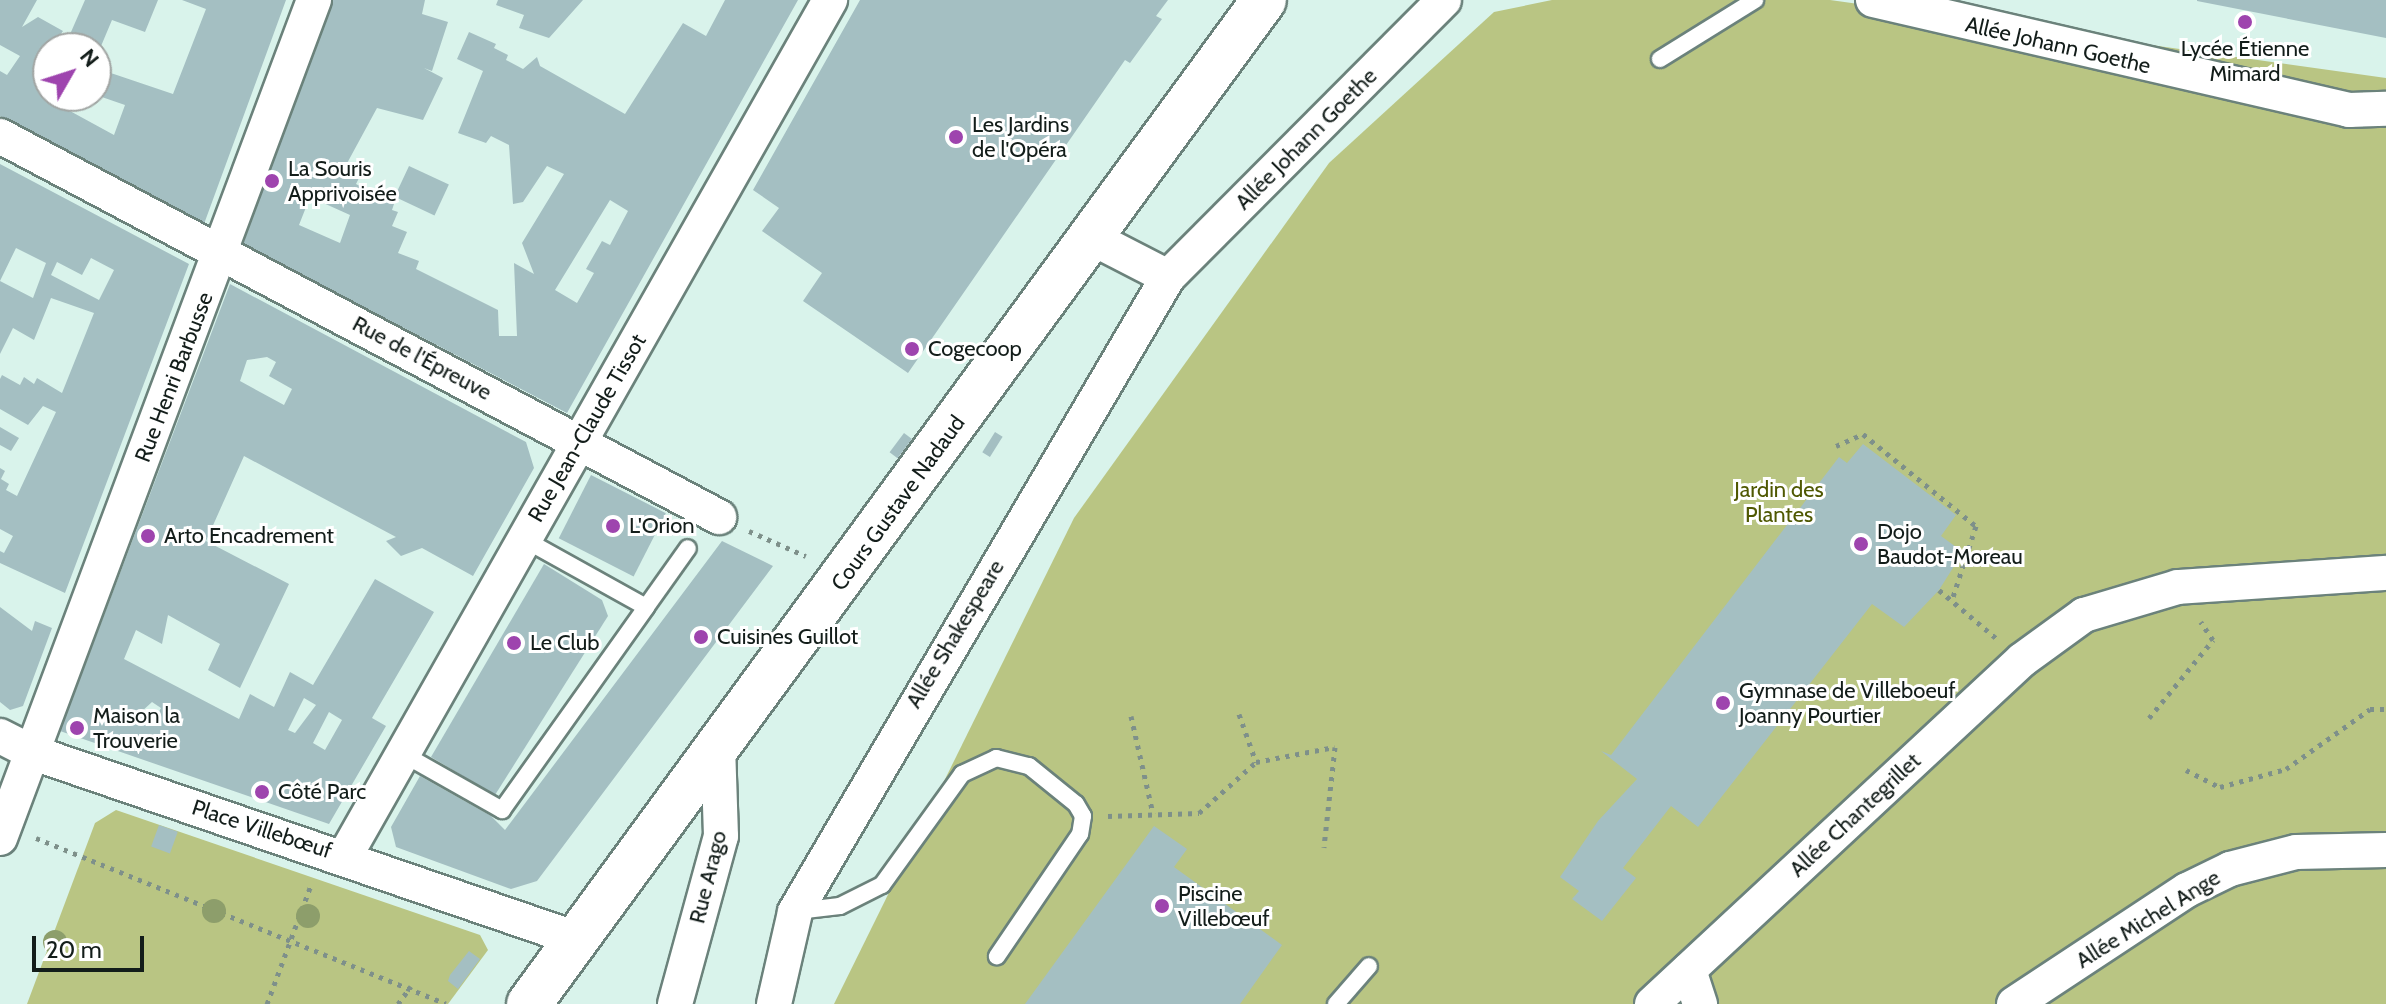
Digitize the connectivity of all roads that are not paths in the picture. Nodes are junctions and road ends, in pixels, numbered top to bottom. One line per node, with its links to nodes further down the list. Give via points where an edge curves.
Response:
1 (314, 0): 11 (street, Rue Henri Barbusse)
2 (830, 0): 13 (street, Rue Jean-Claude Tissot)
3 (1264, 0): 10 (main road, Cours Gustave Nadaud)
4 (1444, 0): 12 (street, Allée Johann Goethe)
5 (1755, 0): 7 (lane)
6 (1873, 0): 8 (street, Allée Johann Goethe, via 2349,110)
7 (1660, 59)
8 (2386, 109)
9 (0, 136): 11 (street, Rue de l'Épreuve)
10 (1092, 238): 12 (street); 20 (main road, Cours Gustave Nadaud)
11 (221, 253): 13 (street, Rue de l'Épreuve); 21 (street, Rue Henri Barbusse)
12 (1168, 277): 26 (street, Allée Shakespeare)
13 (579, 441): 14 (street, Rue de l'Épreuve); 15 (street, Rue Jean-Claude Tissot)
14 (719, 517)
15 (524, 539): 18 (lane); 22 (street, Rue Jean-Claude Tissot)
16 (688, 548): 18 (lane)
17 (2386, 573): 30 (street, Allée Chantegrillet, via 2178,587 2084,615 2022,660)
18 (646, 607): 22 (lane, via 502,810)
19 (0, 736): 21 (street, Place Villebœuf)
20 (718, 747): 27 (main road, Cours Gustave Nadaud); 32 (street, Rue Arago, via 721,836)
21 (31, 752): 23 (street); 25 (street, Place Villebœuf)
22 (403, 754): 25 (street, Rue Jean-Claude Tissot)
23 (2, 832)
24 (2386, 850): 37 (street, Allée Michel Ange, via 2296,852 2230,869 2187,890)
25 (345, 856): 27 (street, Place Villebœuf)
26 (795, 912): 28 (lane, via 840,906 882,885 962,774 996,758 1029,766 1076,804 1083,816 1080,834); 33 (street, Allée Shakespeare)
27 (577, 939): 31 (main road, Cours Gustave Nadaud)
28 (997, 956)
29 (1369, 966): 34 (lane)
30 (1689, 970): 35 (street); 36 (street)
31 (529, 1004)
32 (675, 1004)
33 (774, 1004)
34 (1336, 1004)
35 (1652, 1004)
36 (1700, 1004)
37 (2014, 1004)

